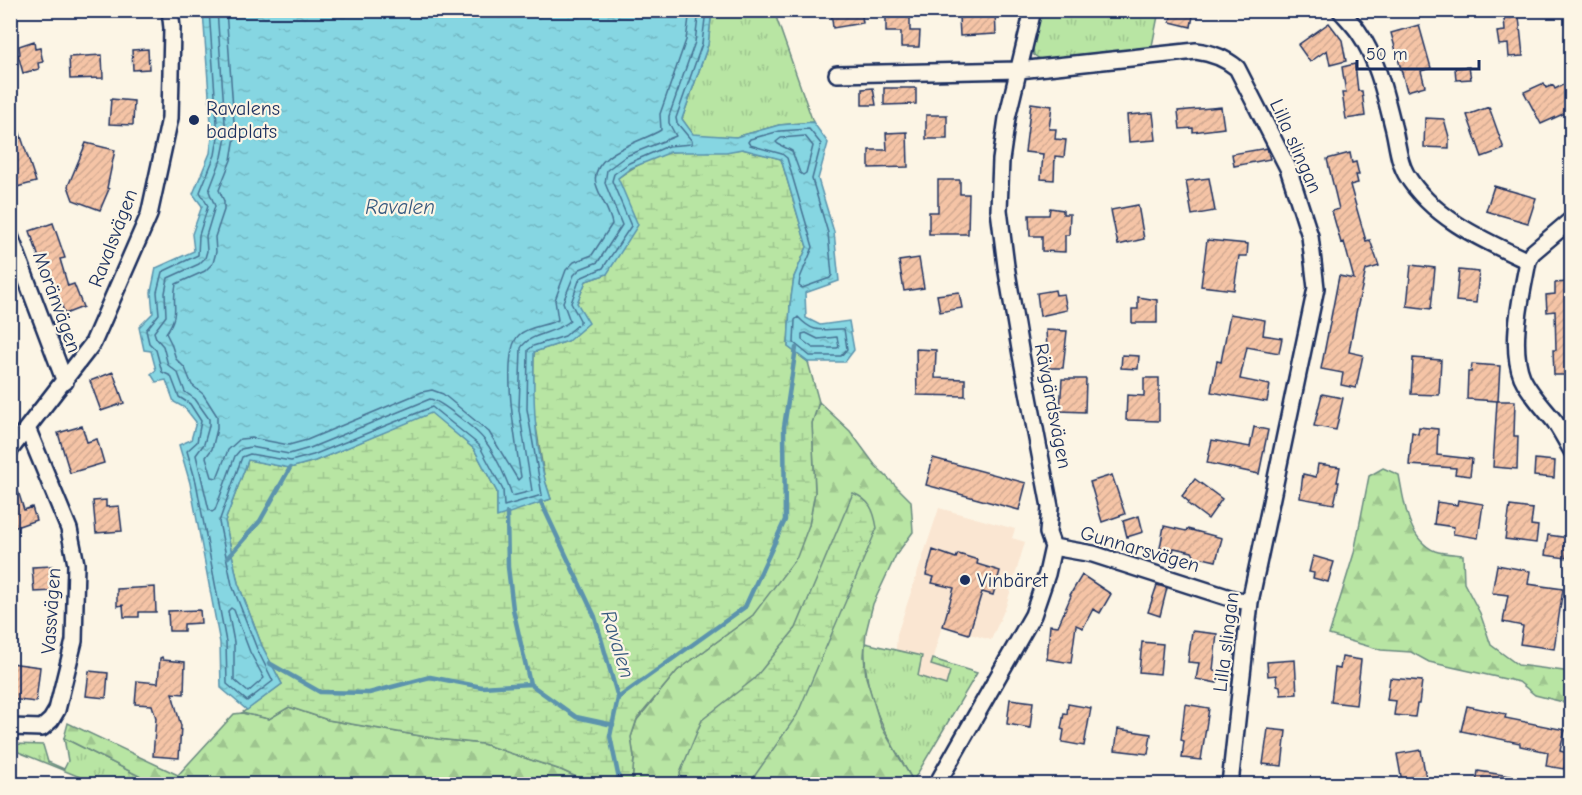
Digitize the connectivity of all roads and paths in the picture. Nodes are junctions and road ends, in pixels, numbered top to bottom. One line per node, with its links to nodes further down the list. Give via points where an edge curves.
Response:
1 (170, 10): 9 (street, Ravalsvägen, via 170,118 149,215 93,343)
2 (1032, 10): 4 (street, Rävgärdsvägen)
3 (1340, 10): 8 (street, via 1372,54 1404,172 1425,200 1447,217)
4 (1019, 70): 5 (street, Lilla slingan); 13 (street, Rävgärdsvägen, via 1001,160 999,210 1050,507 1048,532); 14 (street, Lilla slingan, via 1196,51 1217,56 1237,68 1288,168 1310,237 1316,288)
5 (837, 74)
6 (1572, 219): 8 (street, via 1532,253)
7 (10, 236): 9 (street, Moränvägen)
8 (1528, 261): 12 (street, via 1518,362 1522,378)
9 (65, 382): 10 (street, Ravalsvägen)
10 (28, 430): 11 (street, Ravalsvägen); 15 (street, Vassvägen, via 69,529 76,564 74,641 60,701 51,720 42,728)
11 (10, 450)
12 (1572, 451)
13 (1053, 547): 14 (street, Gunnarsvägen, via 1093,554); 16 (street, Rävgärdsvägen, via 1033,615)
14 (1250, 602): 17 (street, Lilla slingan)
15 (10, 727)
16 (937, 784)
17 (1230, 784)

